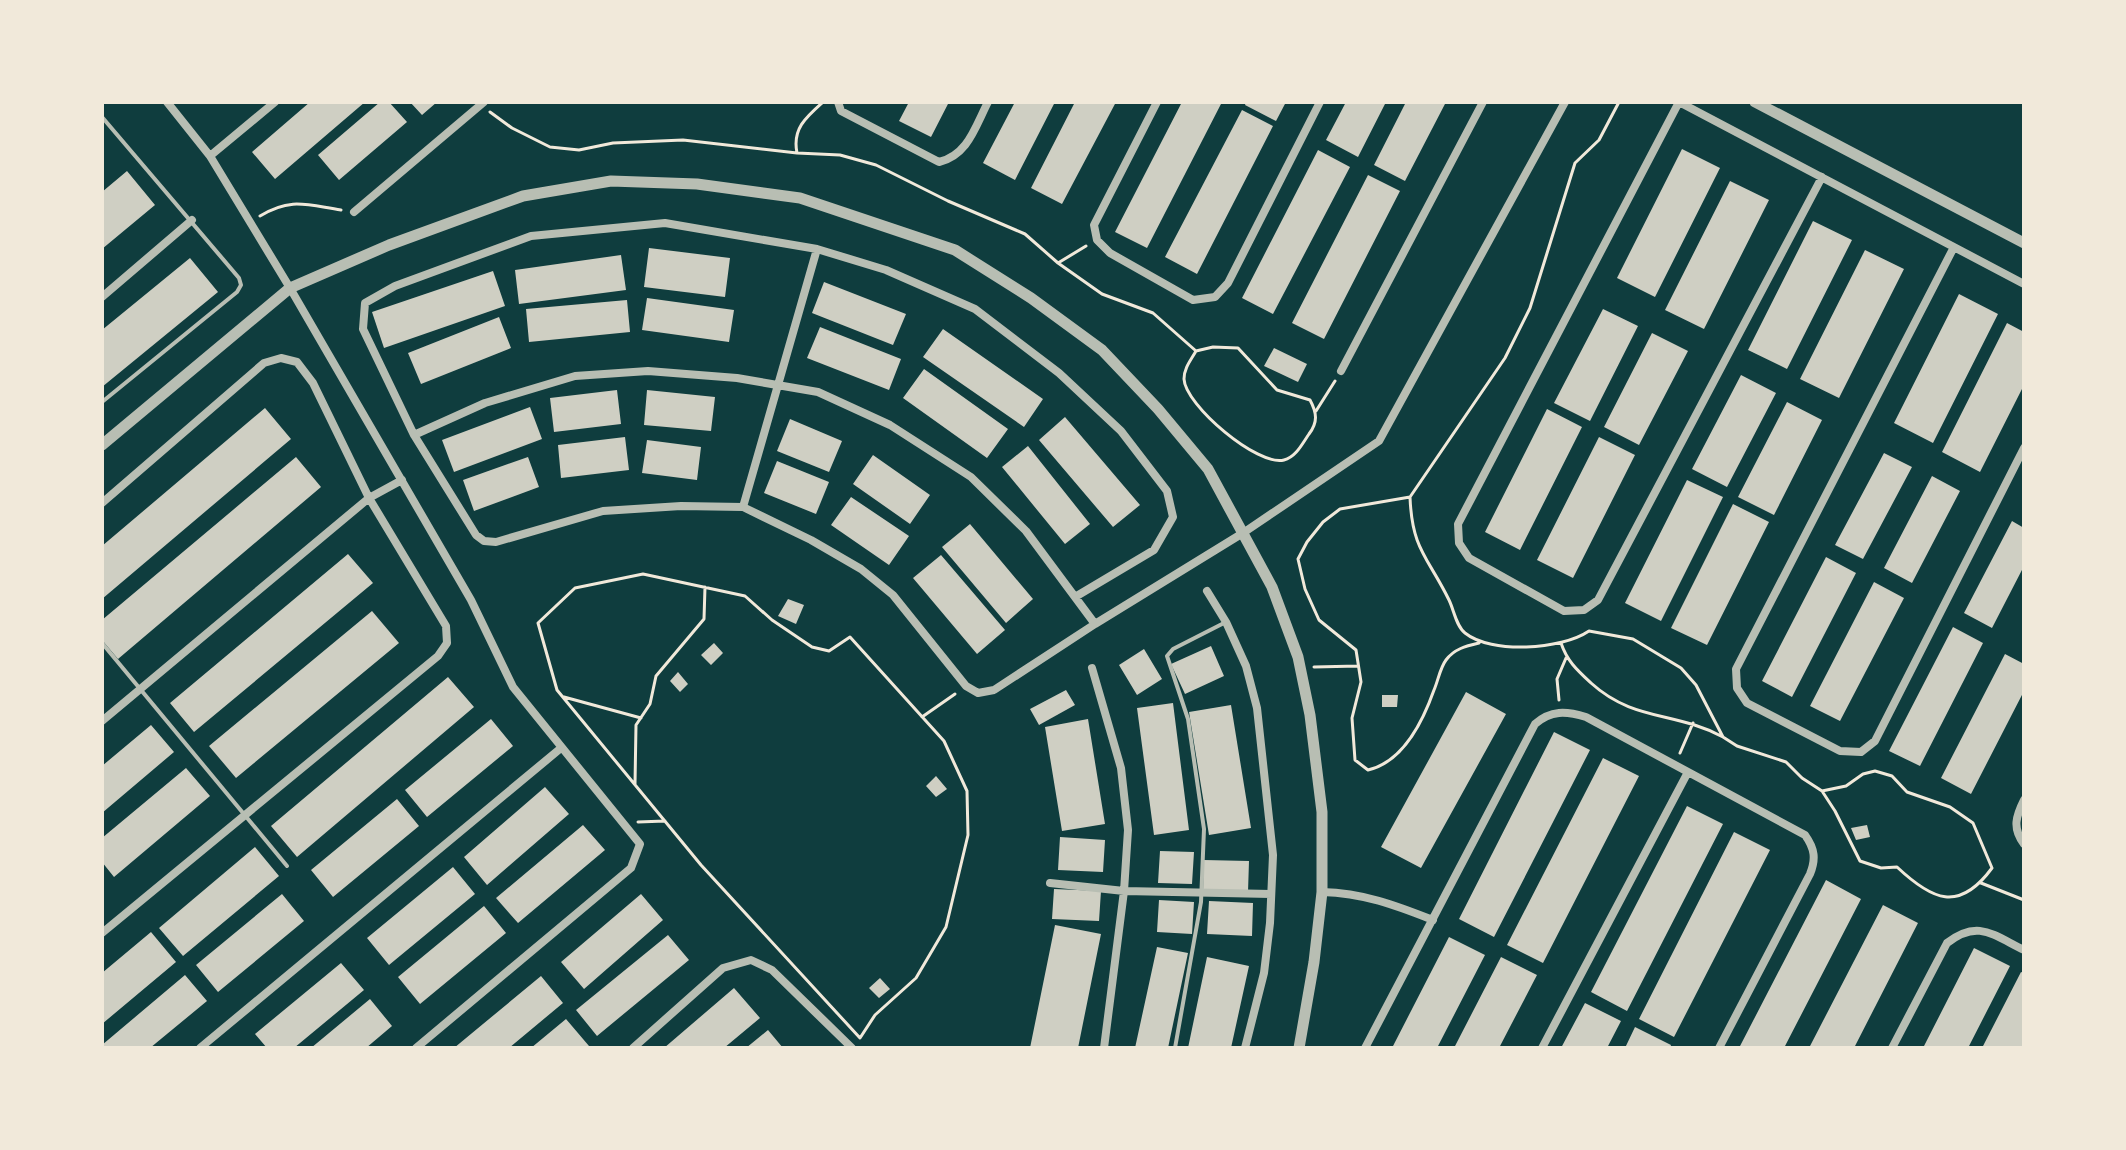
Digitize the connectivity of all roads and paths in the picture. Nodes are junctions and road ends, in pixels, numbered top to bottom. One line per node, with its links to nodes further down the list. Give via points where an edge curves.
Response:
1 (167, 102): 16 (street)
2 (275, 102): 16 (street)
3 (823, 102): 15 (path, via 794,140)
4 (838, 102): 5 (street, via 841,111 939,162 963,150)
5 (988, 102)
6 (1157, 102): 21 (street, via 1094,225)
7 (1320, 102): 21 (street, via 1228,283 1215,297 1193,300 1110,253)
8 (1483, 102): 30 (street)
9 (1565, 102): 42 (street, via 1379,441)
10 (1619, 102): 38 (path, via 1599,140 1575,163 1530,308 1505,358)
11 (1679, 102): 17 (street); 17 (street, via 1458,524 1459,543 1469,558 1564,611 1584,610 1598,600)
12 (1755, 102): 22 (street)
13 (483, 104): 15 (path, via 512,128 550,147 579,150 683,140); 18 (street)
14 (102, 117): 19 (lane)
15 (797, 153): 25 (path, via 840,155 876,165 1025,234)
16 (210, 156): 20 (street)
17 (1822, 177): 23 (street)
18 (354, 212): 20 (path, via 279,204)
19 (192, 220): 28 (street); 32 (lane, via 241,285)
20 (250, 222): 27 (street)
21 (1097, 240): 25 (path)
22 (2024, 243)
23 (1954, 247): 26 (street); 36 (street, via 1736,669 1737,688 1747,703 1840,751 1861,752 1875,741)
24 (817, 249): 31 (street); 34 (street, via 665,223 531,236 395,286 365,303 363,329); 45 (street, via 886,270 975,309 1111,421 1167,491 1173,517 1154,550)
25 (1058, 263): 29 (path, via 1102,294 1153,313)
26 (2024, 284)
27 (290, 288): 35 (street); 37 (street); 42 (street, via 523,196 611,181 697,184 800,198 955,250 1102,350 1208,469)
28 (102, 297)
29 (1196, 351): 33 (path, via 1238,348 1277,390 1310,400); 33 (path, via 1184,381 1192,399 1253,452 1280,461 1293,456 1315,426)
30 (1341, 371): 33 (path)
31 (779, 385): 34 (street, via 648,371 575,376 485,403); 41 (street); 45 (street, via 818,392 890,425 971,477 1026,531)
32 (102, 402)
33 (1316, 411)
34 (414, 435): 41 (street, via 484,541 603,511)
35 (102, 445)
36 (2024, 448)
37 (402, 480): 39 (street); 64 (street, via 471,600 513,687)
38 (1410, 497): 49 (path, via 1416,541 1461,630); 52 (path, via 1340,509 1323,522 1298,559 1319,620 1356,650)
39 (369, 498): 40 (street, via 313,383 297,362 281,358 264,363); 56 (street); 70 (street, via 446,626 447,643 438,656)
40 (102, 503)
41 (743, 507): 55 (street, via 861,569 893,595)
42 (1243, 533): 47 (street); 54 (street, via 1272,587)
43 (705, 587): 57 (path, via 643,574 575,588 538,623); 59 (path, via 745,596 812,647 829,651 850,637); 60 (path, via 704,619 656,676)
44 (1207, 591): 46 (street)
45 (1075, 597): 47 (street)
46 (1226, 622): 79 (lane, via 1167,656 1188,719 1204,829); 80 (street, via 1257,708 1273,855)
47 (1095, 624): 55 (street, via 994,690 978,693)
48 (102, 643): 56 (lane)
49 (1479, 643): 50 (path); 52 (path, via 1458,649 1445,662 1413,733 1394,757 1368,770 1355,760 1352,743 1361,682)
50 (1561, 643): 51 (path); 63 (path, via 1589,631 1633,639 1655,651 1696,685)
51 (1566, 658): 58 (path, via 1557,679); 62 (path, via 1607,697 1637,712)
52 (1358, 666): 54 (path)
53 (1092, 668): 77 (street, via 1121,768 1128,830)
54 (1301, 670): 78 (street, via 1322,812)
55 (966, 686): 59 (path)
56 (140, 689): 61 (street); 70 (lane)
57 (563, 697): 60 (path); 67 (path)
58 (1557, 712): 65 (street, via 1586,717); 82 (street, via 1535,724)
59 (922, 717): 71 (path, via 944,741 967,791 968,835 946,927 916,978 875,1015 860,1038)
60 (641, 718): 67 (path, via 636,725)
61 (102, 721)
62 (1693, 723): 63 (path); 65 (path)
63 (1723, 737): 68 (path, via 1786,762)
64 (561, 748): 72 (street); 86 (street)
65 (1675, 765): 66 (street)
66 (1688, 772): 94 (street); 95 (street, via 1805,835 1814,854 1810,874)
67 (635, 784): 71 (path)
68 (1822, 791): 76 (path, via 1860,861 1897,867 1916,885 1947,899); 76 (path, via 1875,771 1892,776 1907,792 1950,807 1973,823 1983,842 1992,868)
69 (2024, 800): 73 (street, via 2016,833)
70 (244, 815): 74 (lane); 83 (street)
71 (665, 821): 72 (path)
72 (622, 823): 87 (street, via 640,844 631,868)
73 (2024, 844)
74 (287, 866)
75 (1050, 883): 77 (street)
76 (1981, 883): 81 (path)
77 (1124, 891): 79 (street); 89 (street)
78 (1322, 892): 82 (street, via 1387,901); 92 (street)
79 (1201, 893): 80 (street); 90 (lane)
80 (1271, 894): 91 (street, via 1264,973)
81 (2024, 900)
82 (1433, 920): 93 (street)
83 (102, 933)
84 (2024, 950): 96 (street, via 1983,931 1959,934 1947,943)
85 (849, 1047): 88 (street, via 772,970 751,960 723,968)
86 (200, 1048)
87 (416, 1048)
88 (633, 1048)
89 (1104, 1048)
90 (1175, 1048)
91 (1245, 1048)
92 (1299, 1048)
93 (1365, 1048)
94 (1542, 1048)
95 (1719, 1048)
96 (1892, 1048)

